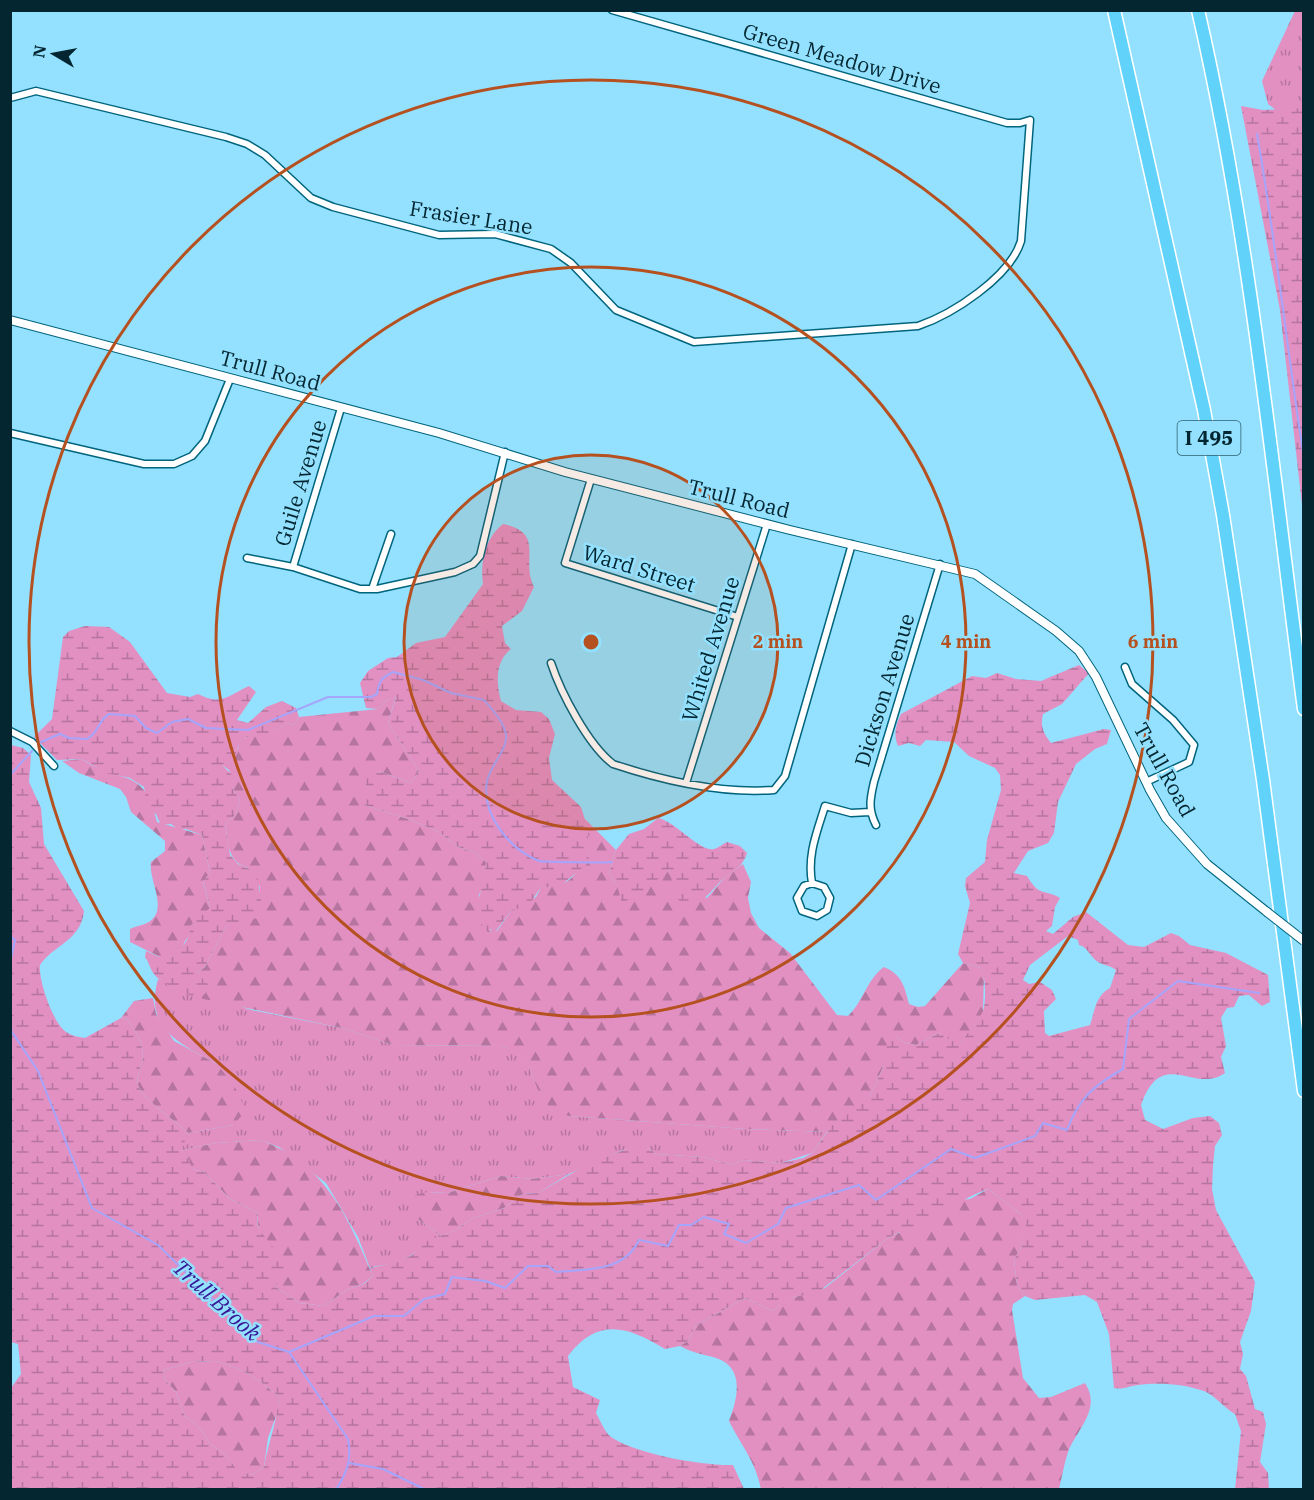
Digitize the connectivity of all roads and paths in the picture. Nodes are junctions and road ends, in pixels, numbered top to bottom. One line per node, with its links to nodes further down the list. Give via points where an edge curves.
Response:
1 (612, 10): 5 (street, Green Meadow Drive, via 1007,123)
2 (1114, 10): 31 (highway, I 495, via 1204,410 1223,515)
3 (1198, 10): 22 (highway, I 495, via 1240,235)
4 (10, 98): 5 (street, Frasier Lane, via 36,91 226,137 265,155 311,198 333,207 439,235 495,234 551,249 571,263 616,310 685,339 705,343 894,330 943,316 998,276 1014,259 1021,241)
5 (1030, 120)
6 (10, 320): 7 (street, Trull Road)
7 (230, 379): 8 (street, Trull Road); 9 (street, via 205,441 192,456 174,464 144,464)
8 (341, 408): 10 (street, Trull Road); 17 (street, Guile Avenue)
9 (10, 433)
10 (506, 452): 11 (street, Trull Road); 18 (street, via 473,564 455,573)
11 (591, 479): 12 (street, Trull Road); 19 (street, Ward Street, via 565,563)
12 (767, 524): 14 (street, Trull Road); 19 (street, Whited Avenue)
13 (391, 534): 18 (street)
14 (852, 544): 16 (street, Trull Road); 26 (street, via 784,776 774,790 733,791)
15 (247, 558): 17 (street)
16 (940, 564): 25 (street, Trull Road, via 969,572 994,586 1079,651 1096,677); 27 (street, Dickson Avenue, via 874,782)
17 (293, 567): 18 (street, via 360,589)
18 (372, 589)
19 (738, 616): 26 (street, Whited Avenue)
20 (551, 663): 26 (street, via 602,756 623,767)
21 (1125, 668): 25 (street, via 1132,684 1173,720 1194,746 1189,762)
22 (1304, 709)
23 (10, 731): 24 (street, via 32,742)
24 (54, 766)
25 (1146, 782): 30 (street, Trull Road, bridge, via 1166,818 1200,858)
26 (686, 783)
27 (870, 813): 28 (street); 29 (street, via 825,806 811,851)
28 (876, 825)
29 (812, 883): 29 (street, via 801,890 798,903 805,914 817,916 827,910 830,898 824,887)
30 (1304, 941)
31 (1304, 1091)

